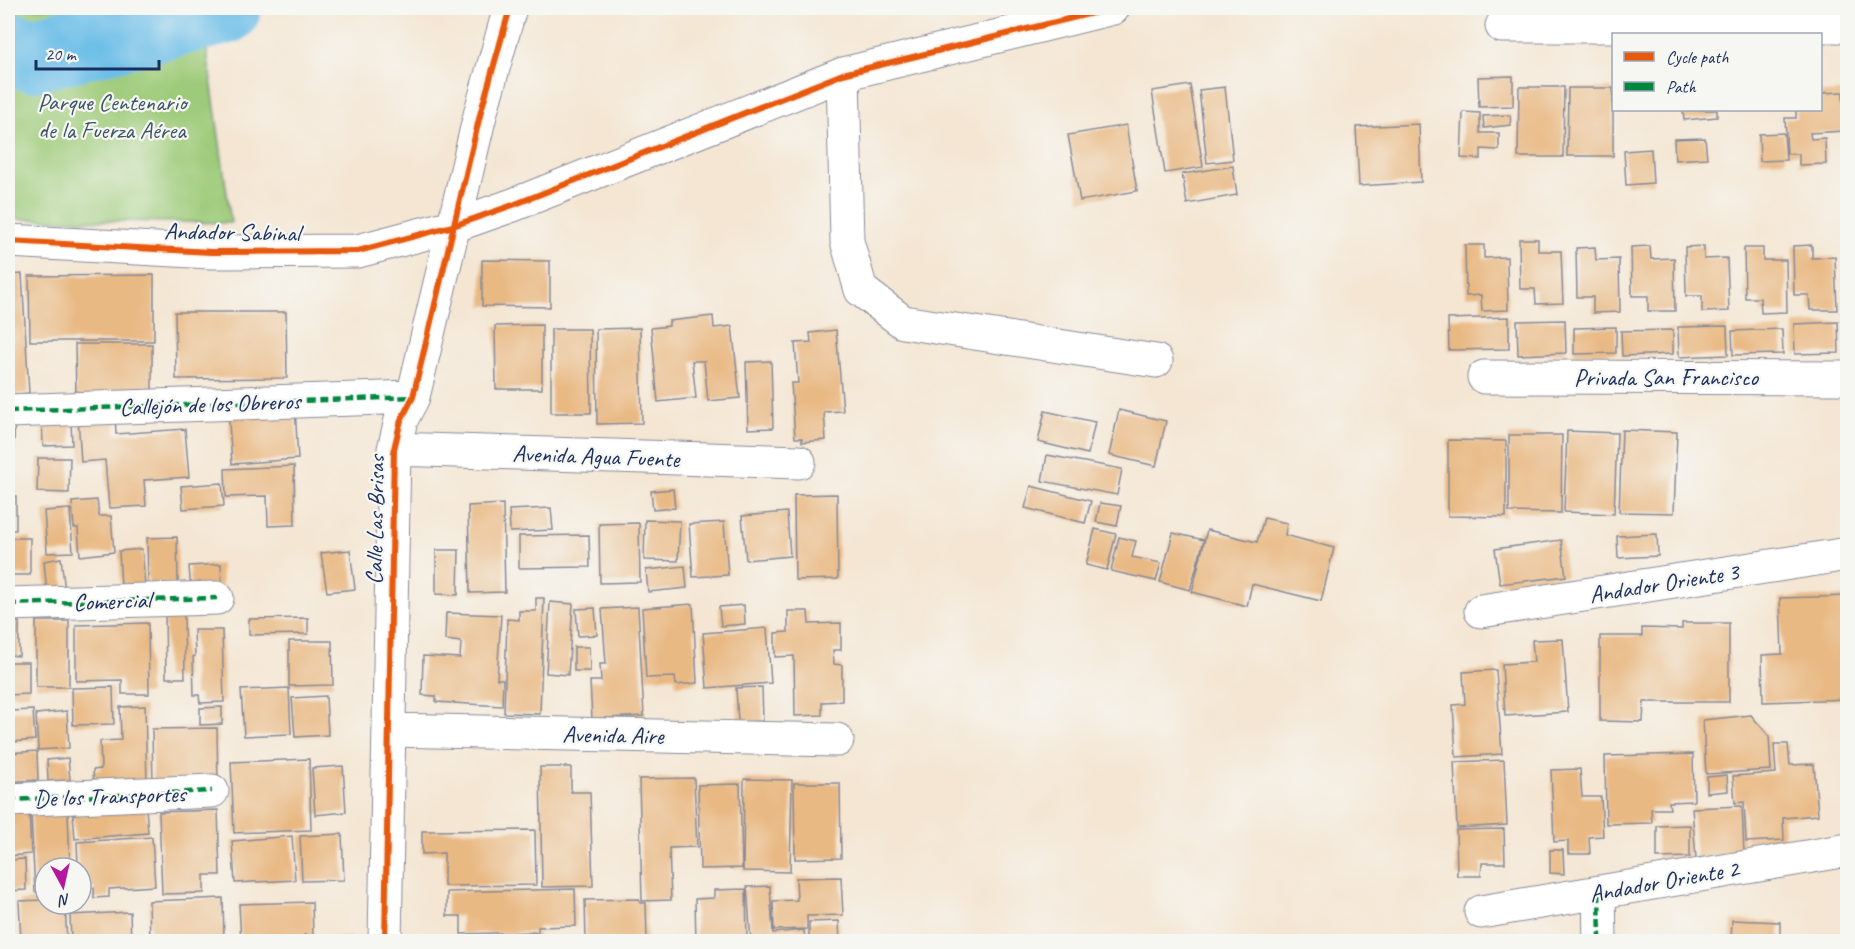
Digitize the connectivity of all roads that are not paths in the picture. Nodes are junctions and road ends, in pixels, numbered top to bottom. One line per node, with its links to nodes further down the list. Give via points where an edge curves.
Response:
1 (510, 8): 6 (street, Calle Las Brisas)
2 (1113, 8): 5 (street, Andador Sabinal)
3 (1502, 26): 4 (street)
4 (1848, 26)
5 (843, 74): 6 (street, Andador Sabinal, via 513,205); 8 (street, via 847,241 861,290 903,322)
6 (453, 225): 7 (street, Andador Sabinal, via 358,251 211,252); 11 (street, Calle Las Brisas)
7 (8, 241)
8 (1156, 361)
9 (1484, 377): 10 (street, Privada San Francisco)
10 (1848, 378)
11 (413, 397): 12 (street, Callejón de los Obreros); 13 (street, Calle Las Brisas, via 401,420)
12 (8, 411)
13 (394, 449): 14 (street, Avenida Agua Fuente); 19 (street, Calle Las Brisas)
14 (799, 462)
15 (1848, 554): 18 (street, Andador Oriente 3)
16 (218, 598): 17 (street, Comercial)
17 (8, 604)
18 (1481, 611)
19 (389, 730): 20 (street, Avenida Aire); 26 (street, Calle Las Brisas)
20 (837, 740)
21 (212, 791): 22 (street, De los Transportes)
22 (8, 800)
23 (1848, 850): 24 (street, Andador Oriente 2)
24 (1599, 892): 25 (street, Andador Oriente 2); 27 (street)
25 (1481, 912)
26 (385, 942)
27 (1600, 942)

